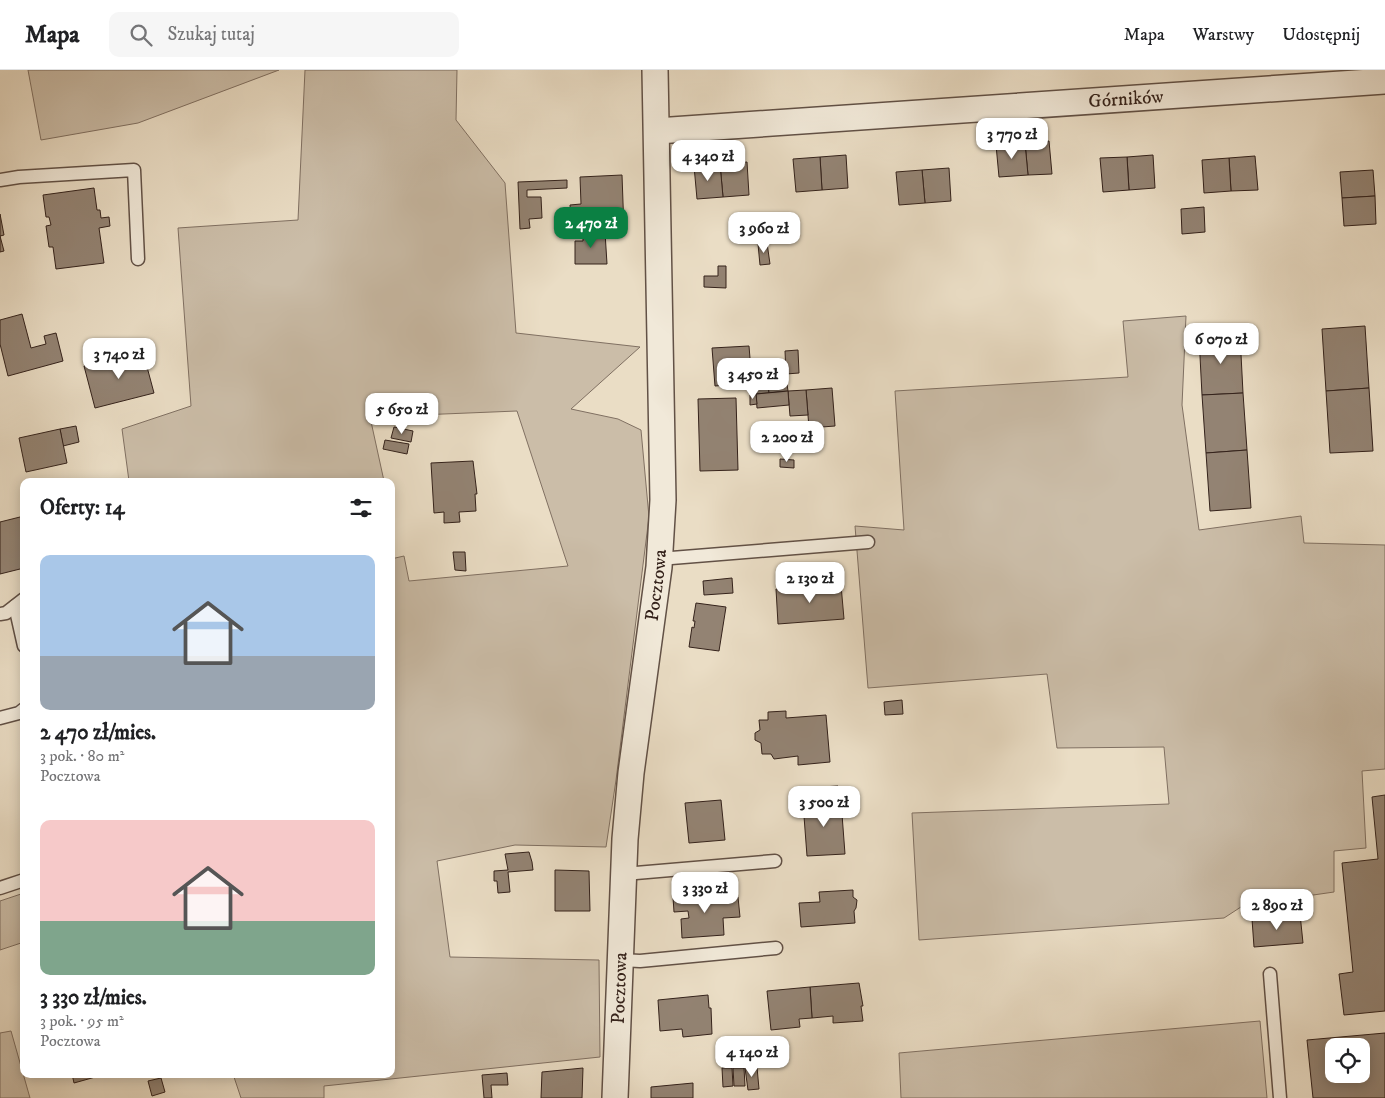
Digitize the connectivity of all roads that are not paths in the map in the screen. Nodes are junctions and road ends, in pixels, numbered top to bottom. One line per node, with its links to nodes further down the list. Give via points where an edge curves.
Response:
1 (655, 70): 3 (street, Pocztowa)
2 (1385, 81): 3 (street, Górników)
3 (657, 131): 7 (street, Pocztowa, via 663,500)
4 (0, 180): 5 (lane, via 134,170)
5 (138, 259)
6 (868, 542): 7 (lane)
7 (659, 559): 13 (street, Pocztowa, via 631,773)
8 (19, 602): 9 (lane)
9 (0, 614)
10 (20, 712): 11 (lane)
11 (0, 718)
12 (775, 861): 13 (lane)
13 (624, 874): 17 (street, Pocztowa)
14 (20, 881): 15 (lane)
15 (0, 888)
16 (776, 948): 17 (lane)
17 (621, 960): 19 (street, Pocztowa)
18 (1270, 974): 20 (lane)
19 (615, 1098)
20 (1280, 1098)

